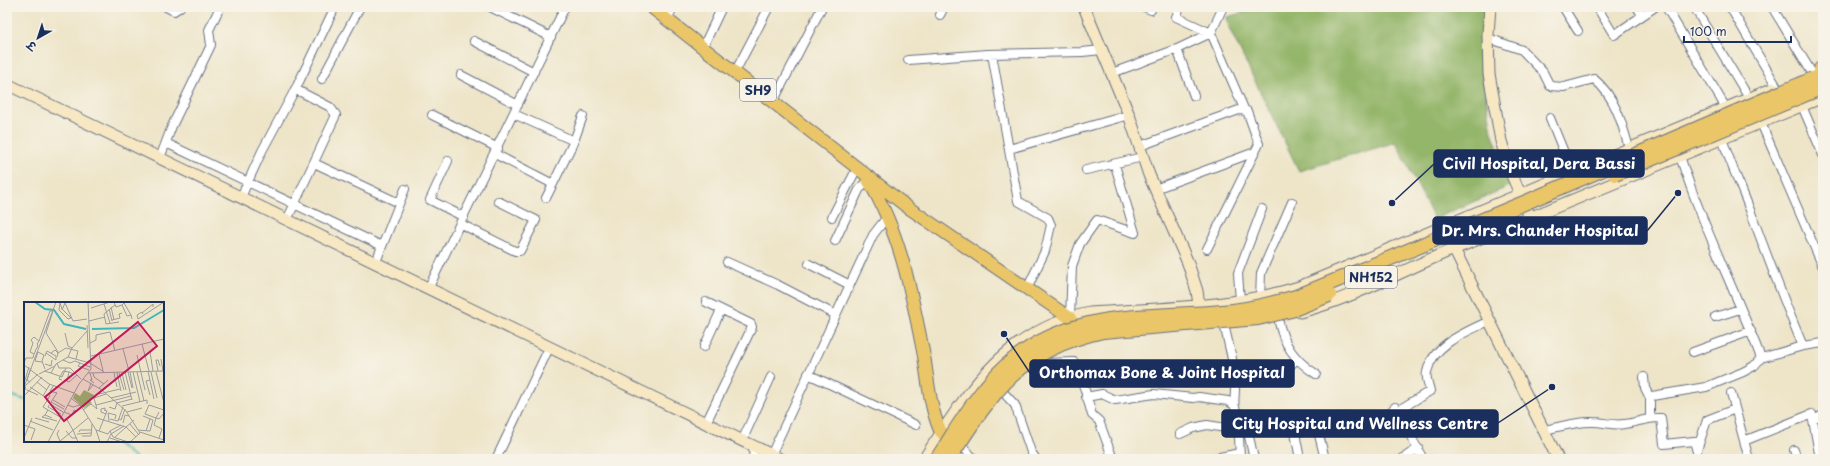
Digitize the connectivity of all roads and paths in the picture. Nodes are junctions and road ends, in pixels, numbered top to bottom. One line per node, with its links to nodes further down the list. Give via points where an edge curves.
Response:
1 (166, 7): 2 (street, via 174,11)
2 (180, 7)
3 (220, 7): 63 (street, via 209,30 211,45)
4 (335, 7): 47 (street)
5 (360, 7): 43 (street)
6 (490, 7): 31 (street)
7 (565, 7): 31 (street)
8 (651, 7): 28 (main road, SH9)
9 (673, 7): 28 (street)
10 (722, 7): 34 (street)
11 (769, 7): 40 (street)
12 (822, 7): 50 (street)
13 (1084, 7): 36 (street)
14 (1180, 7): 30 (street, via 1176,17)
15 (1223, 7): 30 (street)
16 (1490, 7): 32 (street)
17 (1597, 7): 26 (street, via 1614,35)
18 (1637, 7): 26 (street)
19 (1655, 7): 26 (street)
20 (1666, 7): 53 (street)
21 (1694, 7): 49 (street)
22 (1730, 7): 46 (street)
23 (1772, 7): 27 (street)
24 (1781, 7): 27 (street)
25 (1567, 8): 29 (street)
26 (1642, 15)
27 (1778, 16): 44 (street)
28 (667, 20): 34 (main road, SH9)
29 (1578, 30)
30 (1211, 33): 35 (street); 54 (street)
31 (551, 37): 39 (street)
32 (1488, 38): 65 (street, via 1522,50 1543,72 1550,86 1594,80 1605,88 1623,127); 83 (street, via 1489,74 1501,141)
33 (474, 41): 39 (street)
34 (702, 47): 40 (main road, SH9)
35 (1177, 49): 41 (street); 48 (street)
36 (1102, 50): 37 (street); 41 (street)
37 (992, 54): 38 (street); 66 (street)
38 (908, 60)
39 (534, 72): 51 (street)
40 (735, 72): 50 (main road, SH9)
41 (1112, 73): 57 (street)
42 (461, 76): 51 (street)
43 (322, 79)
44 (1820, 80): 46 (street); 52 (street); 168 (highway, NH152, bridge, via 1296,297 1259,307 1223,312 1106,319 1056,334 1032,346 1001,372 979,396); 169 (highway, NH152, bridge, via 1291,310 1237,321 1103,331 1058,345 1020,367 996,391)
45 (7, 84): 72 (street)
46 (1777, 87): 49 (street)
47 (295, 89): 74 (street, via 330,107 336,115); 79 (street)
48 (1194, 96)
49 (1749, 98): 53 (street)
50 (773, 102): 78 (main road, SH9)
51 (518, 105): 55 (street)
52 (1802, 106): 60 (street); 69 (street)
53 (1726, 108): 65 (street)
54 (1245, 111): 64 (street, via 1239,110); 68 (street, via 1250,117 1259,144)
55 (514, 114): 62 (street); 67 (street)
56 (432, 115): 67 (street)
57 (1129, 115): 64 (street); 66 (street)
58 (583, 116): 62 (street)
59 (1550, 118): 77 (street)
60 (1760, 123): 61 (street); 104 (street)
61 (1722, 138): 70 (street); 124 (street)
62 (574, 141): 80 (street)
63 (166, 143): 72 (street); 79 (street)
64 (1140, 146): 71 (street)
65 (1629, 148): 77 (street)
66 (1009, 149): 107 (street, via 1018,201 1048,218 1051,225 1045,251)
67 (496, 151): 80 (street); 95 (street)
68 (1255, 152): 82 (street); 99 (street)
69 (1823, 155)
70 (1680, 156): 93 (street); 112 (street)
71 (1143, 157): 75 (street); 82 (street)
72 (160, 158): 84 (street)
73 (448, 160): 95 (street, via 430,200)
74 (314, 163): 88 (street); 89 (street)
75 (1115, 165): 76 (street); 116 (street, via 1135,232 1097,220 1080,244 1072,266)
76 (1086, 170)
77 (1572, 172): 83 (street)
78 (863, 174): 91 (street); 92 (main road, SH9, via 882,202); 97 (street, via 859,190); 107 (main road, SH9)
79 (248, 182): 84 (street); 89 (street)
80 (553, 184): 85 (street)
81 (405, 189): 88 (street)
82 (1155, 189): 111 (street, via 1194,278)
83 (1520, 195): 93 (street); 96 (street)
84 (241, 198): 94 (street)
85 (546, 198)
86 (498, 201): 95 (street, via 536,220 520,250 516,251)
87 (1292, 202): 108 (street, via 1261,273)
88 (399, 203): 98 (street)
89 (294, 204): 94 (street); 98 (street)
90 (1262, 209): 109 (street, via 1238,273)
91 (832, 217)
92 (887, 217): 105 (street, via 873,235); 153 (main road, SH9, via 902,258 935,417)
93 (1532, 219): 100 (street)
94 (287, 220): 102 (street)
95 (462, 220): 106 (street)
96 (1444, 227): 100 (street); 108 (street, via 1299,287)
97 (835, 241)
98 (382, 246): 102 (street)
99 (1207, 250)
100 (1453, 250): 117 (street, via 1328,304); 118 (street)
101 (727, 262): 114 (street)
102 (375, 264): 106 (street)
103 (809, 264): 105 (street)
104 (1823, 267)
105 (850, 285): 114 (street)
106 (428, 289): 126 (street)
107 (1027, 289): 116 (main road, SH9)
108 (1260, 298): 109 (street)
109 (1240, 301): 111 (street)
110 (706, 302): 113 (street)
111 (1199, 305): 116 (street, via 1090,313); 120 (street)
112 (1740, 309): 115 (street); 121 (street)
113 (721, 310): 125 (street); 147 (street, via 751,324 752,327)
114 (836, 315): 131 (street)
115 (1715, 317)
116 (1070, 318): 122 (main road); 153 (street, via 1041,329 1008,351 980,379)
117 (1278, 318): 119 (street); 128 (street, via 1280,332)
118 (1490, 321): 142 (street, via 1434,353 1426,373 1430,390); 151 (street)
119 (1225, 328): 120 (street); 140 (street, via 1235,383)
120 (1203, 329): 122 (street, via 1109,335)
121 (1751, 331): 127 (street); 129 (street)
122 (1080, 342): 136 (street, via 1036,362)
123 (1823, 343): 124 (street)
124 (1803, 346): 129 (street)
125 (704, 347)
126 (549, 348): 147 (street); 165 (street)
127 (1693, 352)
128 (1297, 358): 132 (street, via 1303,366); 135 (street)
129 (1761, 358): 139 (street, via 1754,366 1724,381)
130 (1049, 363): 138 (street, via 1074,362)
131 (808, 374): 148 (street); 164 (street)
132 (1316, 374)
133 (1644, 376): 139 (street, via 1645,388)
134 (772, 377): 156 (street)
135 (1279, 379)
136 (1002, 391): 159 (street); 172 (street, via 1015,405)
137 (1730, 393): 141 (street)
138 (1086, 398): 140 (street, via 1102,394 1115,400 1154,394 1199,397 1228,401); 173 (street, via 1092,415 1099,421)
139 (1650, 398): 145 (street)
140 (1234, 405): 143 (street)
141 (1735, 409): 157 (street); 161 (street, via 1707,420)
142 (1397, 411): 149 (street, via 1395,407 1387,416 1356,417); 160 (street)
143 (1238, 414): 150 (street); 154 (street, via 1280,425)
144 (1823, 415): 146 (street)
145 (1650, 417): 151 (street, via 1625,424 1593,422); 161 (street, via 1661,418 1664,444 1694,441)
146 (1813, 420): 157 (street, via 1812,414); 184 (street)
147 (706, 423): 156 (street)
148 (916, 425)
149 (1317, 427): 154 (street); 177 (street)
150 (1239, 430): 155 (street, via 1207,425); 163 (street)
151 (1544, 430): 180 (street)
152 (1248, 432): 175 (street)
153 (941, 433): 159 (main road); 167 (street)
154 (1295, 433): 176 (street)
155 (1180, 434)
156 (742, 441): 158 (street)
157 (1744, 441): 182 (street)
158 (754, 447): 164 (street); 166 (street)
159 (963, 447): 170 (street); 171 (street)
160 (1418, 448): 178 (street); 179 (street)
161 (1697, 450): 181 (street)
162 (1794, 450): 183 (street)
163 (1240, 456): 174 (street)
164 (775, 457)
165 (496, 459)
166 (753, 459)
167 (924, 459)
168 (937, 459)
169 (949, 459)
170 (955, 459)
171 (974, 459)
172 (1036, 459)
173 (1113, 459)
174 (1210, 459)
175 (1254, 459)
176 (1300, 459)
177 (1325, 459)
178 (1402, 459)
179 (1423, 459)
180 (1558, 459)
181 (1699, 459)
182 (1749, 459)
183 (1797, 459)
184 (1820, 459)

